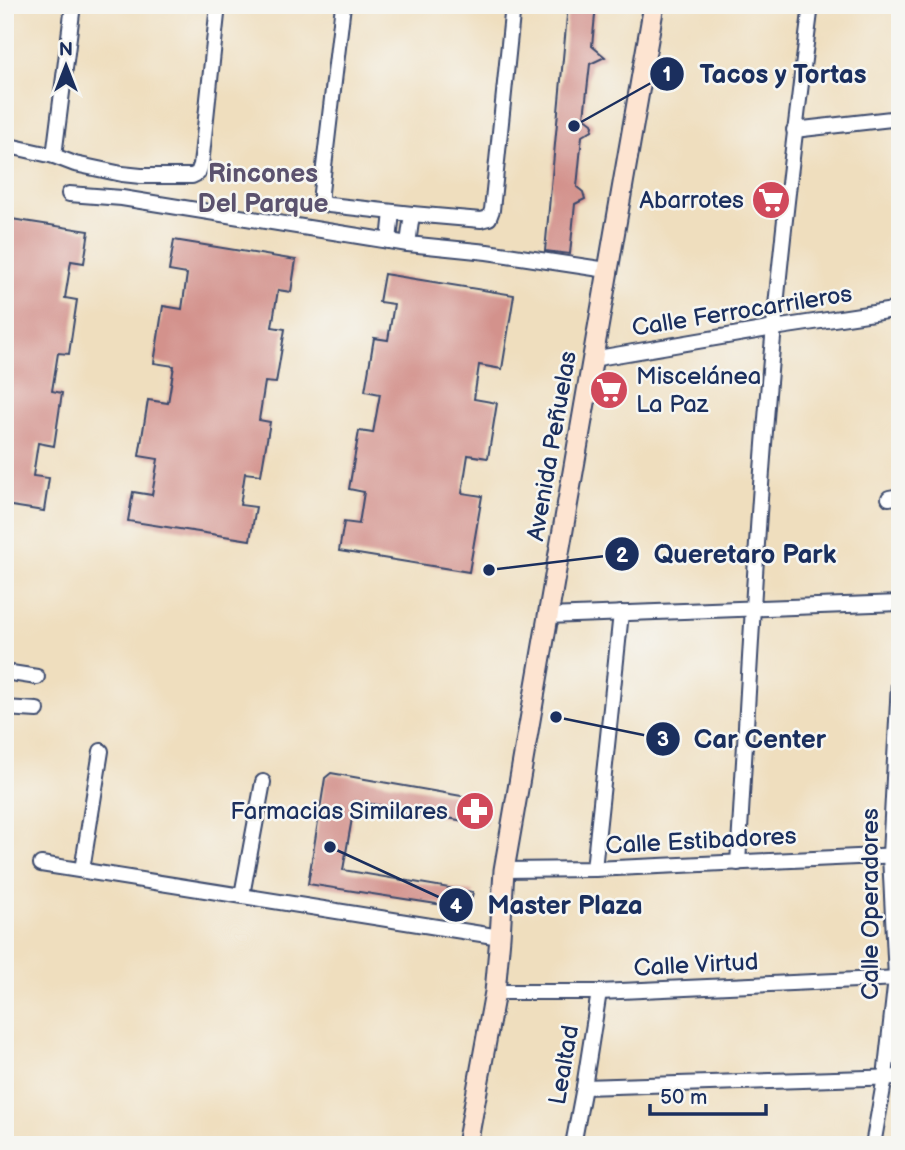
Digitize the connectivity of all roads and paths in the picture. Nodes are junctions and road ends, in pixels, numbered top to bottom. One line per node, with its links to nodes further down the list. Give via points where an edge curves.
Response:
1 (73, 5): 10 (street)
2 (218, 5): 12 (street, via 198,173)
3 (343, 5): 16 (street, via 321,202)
4 (513, 5): 17 (street, via 489,218)
5 (654, 5): 20 (street, Avenida Peñuelas)
6 (811, 5): 8 (street)
7 (900, 118): 8 (street)
8 (794, 130): 22 (street)
9 (5, 145): 10 (street)
10 (54, 156): 11 (street)
11 (122, 174): 12 (street); 14 (street)
12 (141, 176): 15 (street)
13 (69, 194): 14 (street)
14 (122, 198): 15 (street)
15 (139, 201): 18 (street)
16 (392, 212): 17 (street); 18 (street)
17 (412, 214): 19 (street)
18 (389, 241): 19 (street)
19 (408, 244): 20 (street)
20 (607, 270): 23 (street, Avenida Peñuelas)
21 (900, 309): 22 (street, Calle Ferrocarrileros)
22 (774, 328): 23 (street, Calle Ferrocarrileros); 25 (street)
23 (592, 359): 27 (street, Avenida Peñuelas)
24 (900, 603): 25 (street)
25 (753, 609): 26 (street); 36 (street)
26 (621, 613): 27 (street); 38 (street)
27 (547, 616): 40 (street, Avenida Peñuelas)
28 (900, 663): 35 (street, Calle Operadores)
29 (5, 671): 30 (street)
30 (37, 677)
31 (5, 708): 32 (street)
32 (37, 710)
33 (102, 751): 39 (street)
34 (263, 782): 41 (street)
35 (895, 855): 36 (street, Calle Estibadores); 43 (street, Calle Operadores)
36 (738, 863): 38 (street, Calle Estibadores)
37 (41, 864): 39 (street)
38 (594, 869): 40 (street, Calle Estibadores)
39 (82, 870): 41 (street)
40 (504, 870): 42 (street, Avenida Peñuelas)
41 (242, 895): 42 (street)
42 (500, 937): 44 (street, Avenida Peñuelas)
43 (898, 978): 45 (street, Calle Virtud); 46 (street, Calle Operadores)
44 (495, 992): 45 (street, Calle Virtud); 48 (street, Avenida Peñuelas)
45 (599, 992): 47 (street, Lealtad)
46 (892, 1077): 47 (street); 50 (street, Calle Operadores)
47 (584, 1087): 49 (street, Lealtad)
48 (467, 1145)
49 (573, 1145)
50 (873, 1145)

